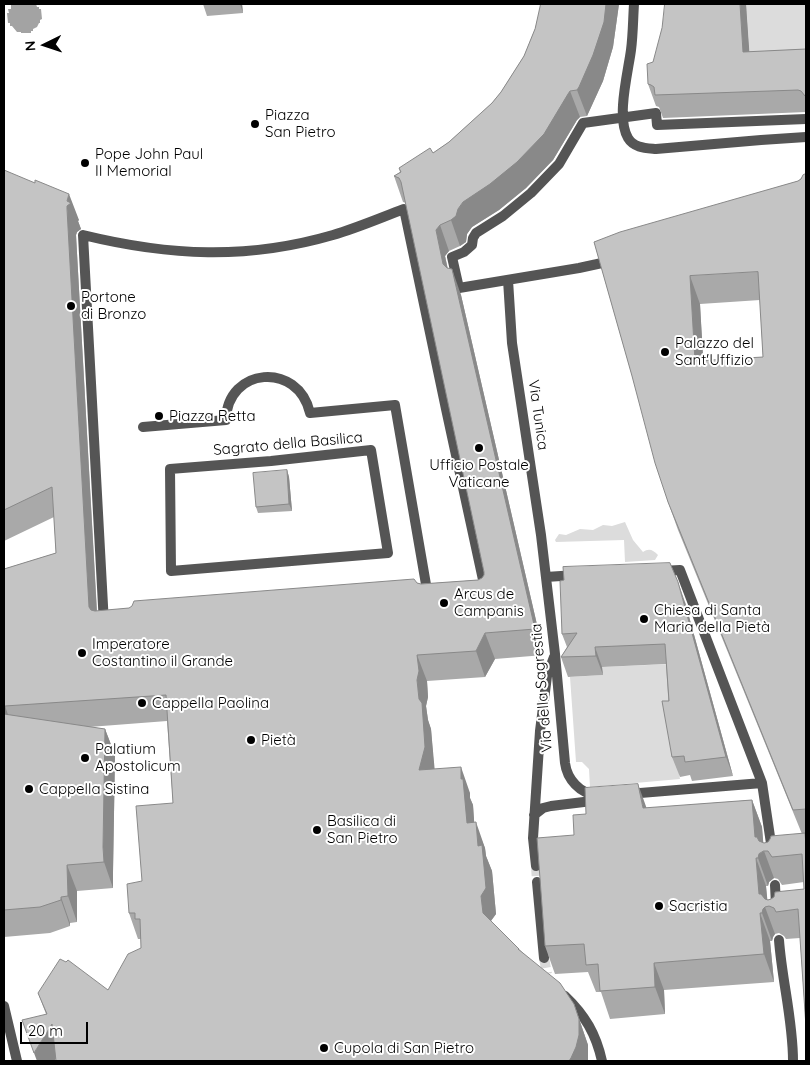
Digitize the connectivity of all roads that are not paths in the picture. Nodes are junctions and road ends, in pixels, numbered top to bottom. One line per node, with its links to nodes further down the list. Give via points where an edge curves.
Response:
1 (634, 4): 2 (street)
2 (623, 117): 3 (street, via 656,113 657,125); 4 (street, via 631,142 646,149); 6 (street, via 583,122 559,164 544,180 503,216 476,233 472,245 452,258 459,288)
3 (806, 119)
4 (806, 137)
5 (619, 257): 6 (street)
6 (508, 280): 8 (street, Via Tunica, via 512,343)
7 (143, 427): 14 (street, via 226,420 234,393 244,383 264,376 286,380 297,388 306,399 310,413 395,405 426,586 430,603)
8 (543, 553): 12 (street, Via della Sagrestia)
9 (171, 571): 9 (street, Sagrato della Basilica, via 170,469 370,450 388,553)
10 (651, 572): 17 (street, via 680,570)
11 (584, 575): 12 (street)
12 (546, 577): 16 (street, Via della Sagrestia)
13 (487, 599): 15 (street, via 404,209 332,236 251,251 206,253 164,250 83,234 104,630)
14 (437, 603)
15 (114, 629)
16 (555, 654): 18 (street, Via della Sagrestia, via 566,771 569,778 592,795); 19 (street, via 547,676)
17 (762, 783): 18 (street); 20 (street)
18 (610, 795): 19 (street, via 544,808)
19 (534, 816): 21 (street)
20 (773, 856)
21 (536, 866)
22 (537, 882): 26 (street)
23 (775, 885): 24 (street)
24 (777, 912)
25 (779, 940): 31 (street)
26 (544, 958)
27 (558, 989): 30 (street, via 594,1033)
28 (4, 1006): 29 (street)
29 (17, 1061)
30 (602, 1061)
31 (793, 1061)

